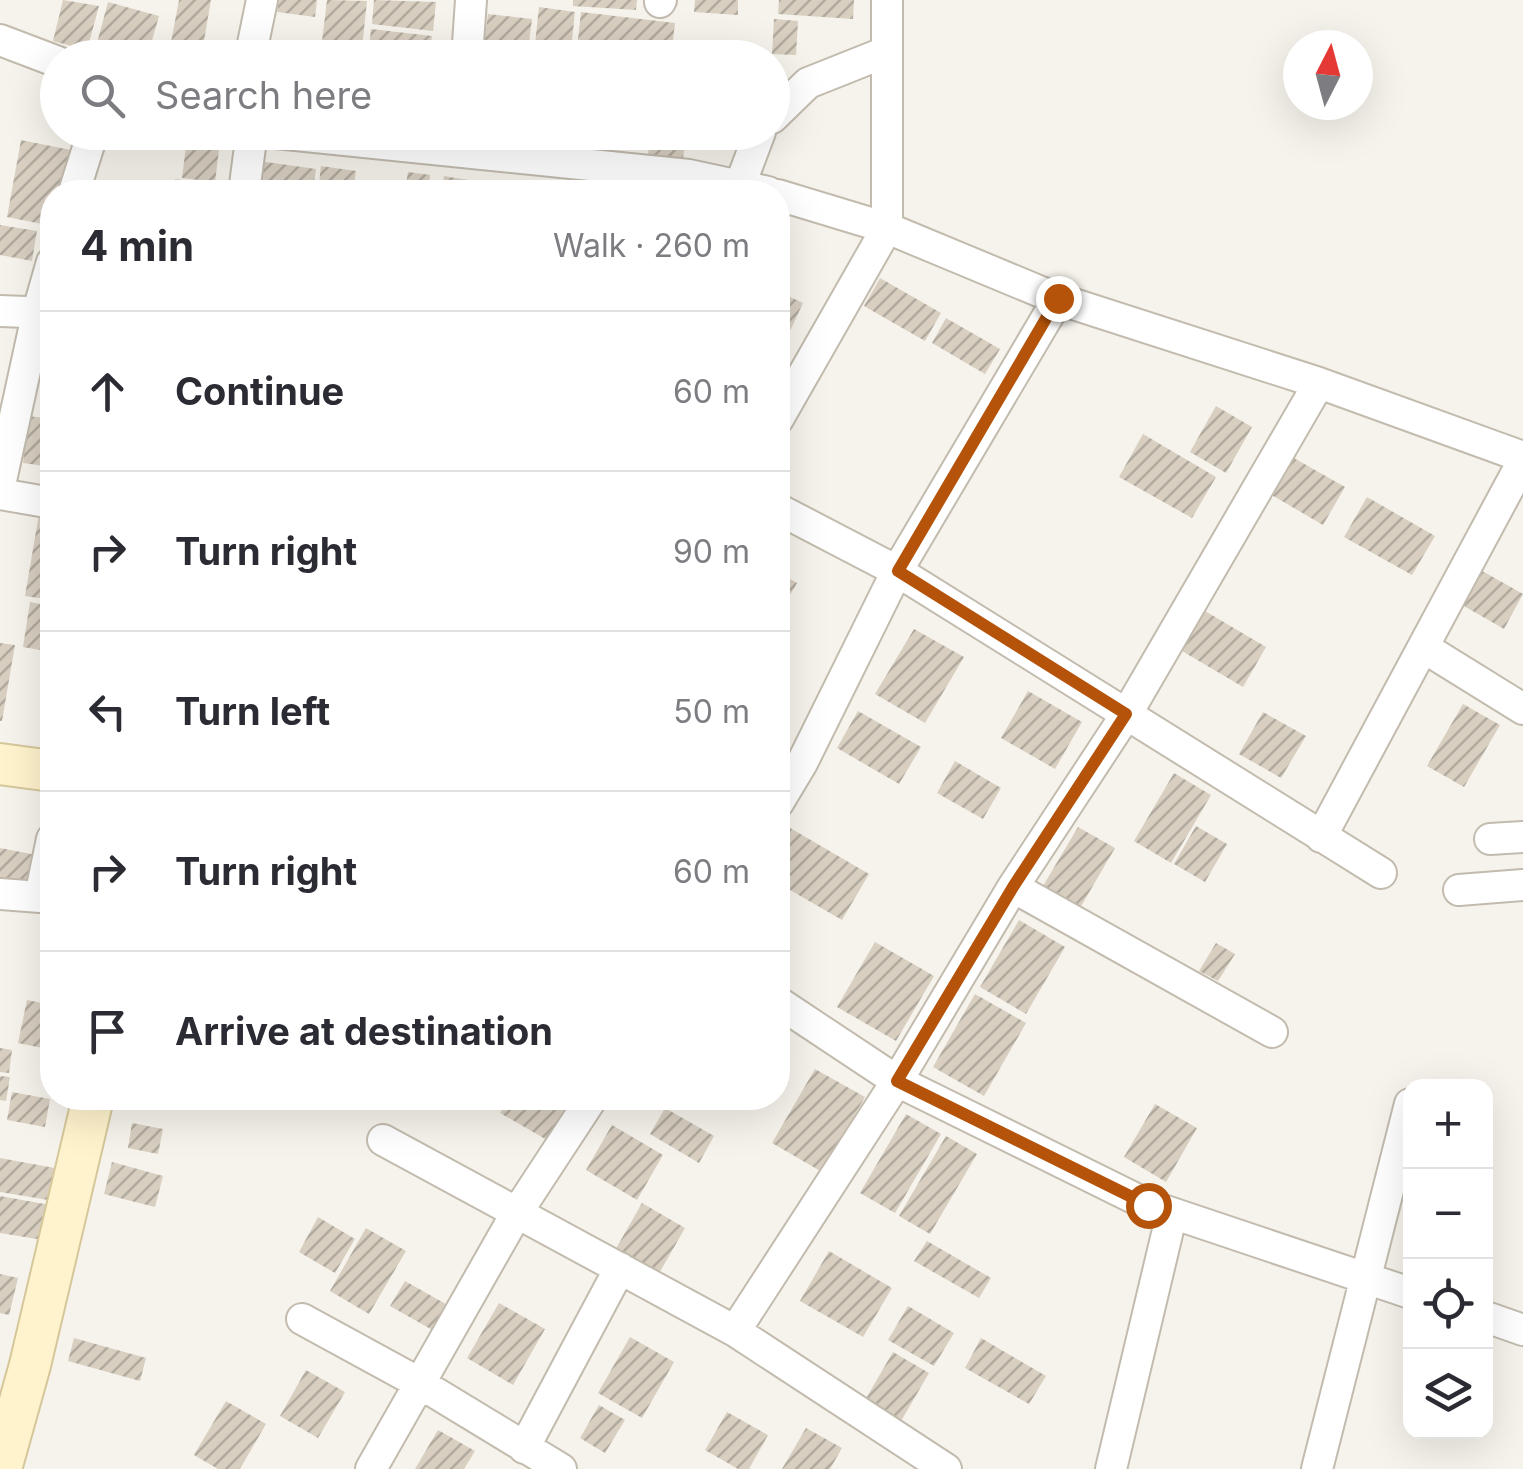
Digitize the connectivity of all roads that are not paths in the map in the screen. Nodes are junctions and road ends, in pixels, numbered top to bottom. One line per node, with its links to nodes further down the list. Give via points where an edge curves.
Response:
1 (262, 0): 5 (street)
2 (471, 0): 6 (street)
3 (887, 0): 7 (street)
4 (0, 40): 8 (street)
5 (254, 40)
6 (468, 40)
7 (886, 52): 9 (street, via 808,83); 19 (street)
8 (40, 55)
9 (790, 100)
10 (87, 150): 15 (street)
11 (250, 150): 16 (street)
12 (383, 150): 14 (street)
13 (758, 150): 17 (street)
14 (572, 179)
15 (78, 180)
16 (246, 180)
17 (755, 180)
18 (790, 199): 19 (street)
19 (887, 228): 20 (street); 25 (street)
20 (1058, 298): 24 (street); 31 (street)
21 (0, 310): 22 (street)
22 (40, 312)
23 (40, 331): 27 (street)
24 (1319, 383): 26 (street); 34 (street)
25 (790, 399)
26 (1523, 459): 32 (street)
27 (0, 485)
28 (0, 494): 29 (street)
29 (40, 501)
30 (790, 515): 31 (street)
31 (898, 571): 34 (street); 35 (street)
32 (1423, 647): 33 (street); 38 (street)
33 (1523, 709)
34 (1126, 714): 38 (street); 43 (street)
35 (790, 756)
36 (0, 764): 37 (street)
37 (40, 769)
38 (1321, 837): 41 (street)
39 (1523, 838): 40 (street)
40 (1490, 839)
41 (1381, 873)
42 (1523, 885): 44 (street)
43 (1013, 887): 48 (street); 49 (street)
44 (1459, 890)
45 (0, 894): 46 (street)
46 (40, 897)
47 (790, 1010): 49 (street)
48 (1272, 1032)
49 (897, 1081): 54 (street); 62 (street)
50 (90, 1110): 65 (street)
51 (584, 1110): 55 (street)
52 (1403, 1132): 57 (street)
53 (383, 1140): 55 (street)
54 (1172, 1213): 57 (street); 69 (street)
55 (516, 1214): 56 (street); 63 (street)
56 (620, 1268): 62 (street); 64 (street)
57 (1366, 1278): 58 (street); 70 (street)
58 (1403, 1291)
59 (302, 1319): 63 (street)
60 (1493, 1320): 61 (street)
61 (1523, 1330)
62 (735, 1331): 68 (street)
63 (421, 1384): 64 (street); 66 (street)
64 (524, 1448): 67 (street)
65 (1, 1469)
66 (371, 1469)
67 (561, 1469)
68 (946, 1469)
69 (1111, 1469)
70 (1317, 1469)

